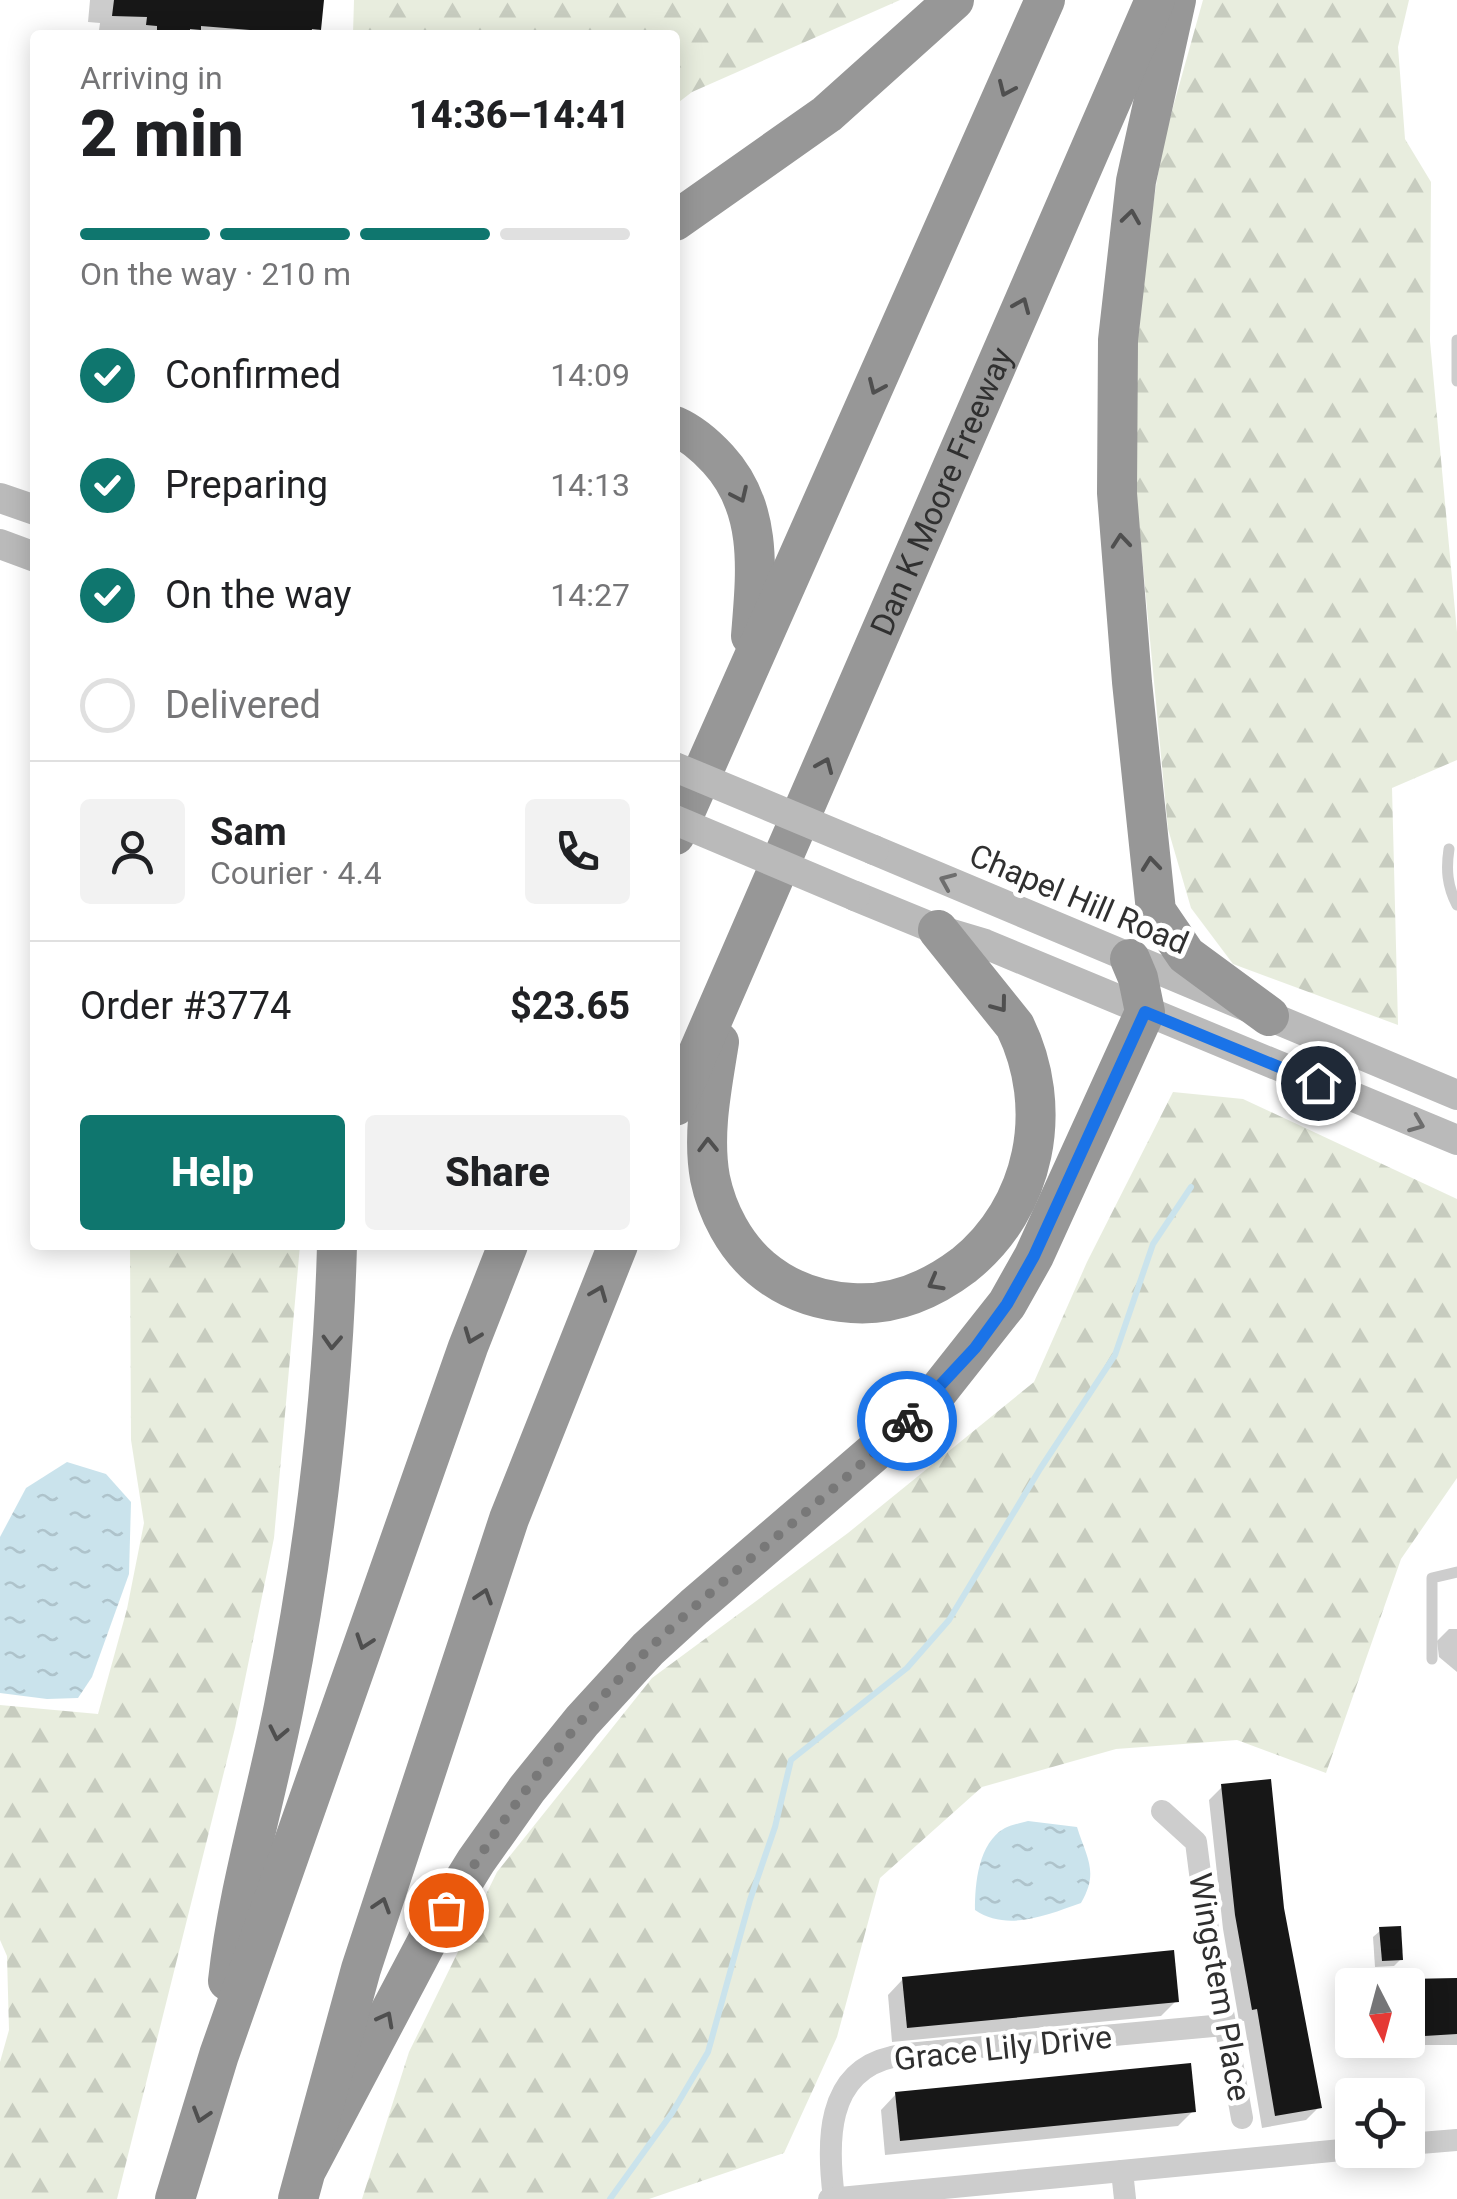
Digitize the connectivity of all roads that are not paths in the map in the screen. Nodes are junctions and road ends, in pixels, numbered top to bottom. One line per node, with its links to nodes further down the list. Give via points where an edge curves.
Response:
1 (954, 0): 5 (highway, via 827,114)
2 (1045, 0): 13 (highway, one-way to 13)
3 (1155, 0): 21 (highway, Dan K Moore Freeway, one-way to 3)
4 (1176, 0): 23 (highway, one-way to 4, via 1186,955 1156,911 1132,682 1117,493 1118,340 1136,181)
5 (680, 217)
6 (1457, 340): 7 (lane)
7 (1457, 381)
8 (680, 429): 13 (highway, one-way to 13, via 726,468 747,507 756,551)
9 (0, 498): 10 (main road)
10 (30, 508)
11 (0, 544): 12 (main road)
12 (30, 554)
13 (748, 665): 16 (highway)
14 (680, 770): 20 (main road, Chapel Hill Road, one-way to 14, bridge)
15 (680, 822): 19 (main road, bridge)
16 (680, 823)
17 (1449, 849): 18 (lane, via 1450,892)
18 (1457, 905)
19 (938, 930): 21 (highway, one-way to 21, via 1001,1005 1024,1044 1034,1082 1035,1136 1022,1188 989,1242 935,1284 898,1298 858,1304 800,1292 754,1262 721,1214 706,1141); 22 (main road)
20 (1130, 960): 22 (highway); 23 (main road, Chapel Hill Road)
21 (730, 982): 24 (highway)
22 (1145, 1012): 26 (main road, one-way to 26); 40 (highway, one-way to 22, via 440,1919 506,1818 582,1721 648,1649 939,1390 1007,1304)
23 (1269, 1016): 25 (main road, Chapel Hill Road)
24 (680, 1095)
25 (1457, 1095)
26 (1457, 1140)
27 (337, 1250): 34 (highway, one-way to 34, via 312,1542 233,1933)
28 (506, 1250): 34 (highway, one-way to 34)
29 (616, 1250): 40 (highway, one-way to 29, via 360,1970 509,1519)
30 (1457, 1572): 31 (lane, via 1432,1578)
31 (1432, 1659)
32 (1162, 1811): 33 (street, Wingstem Place, via 1196,1842)
33 (1224, 2025): 35 (street, Wingstem Place); 42 (street, Grace Lily Drive, via 874,2064 846,2088 834,2112)
34 (220, 2055): 41 (highway, one-way to 41)
35 (1242, 2118)
36 (1457, 2140): 37 (street)
37 (1425, 2143)
38 (1335, 2151): 39 (street)
39 (1122, 2170): 42 (street); 43 (street)
40 (303, 2183)
41 (176, 2199)
42 (832, 2199)
43 (1125, 2199)

